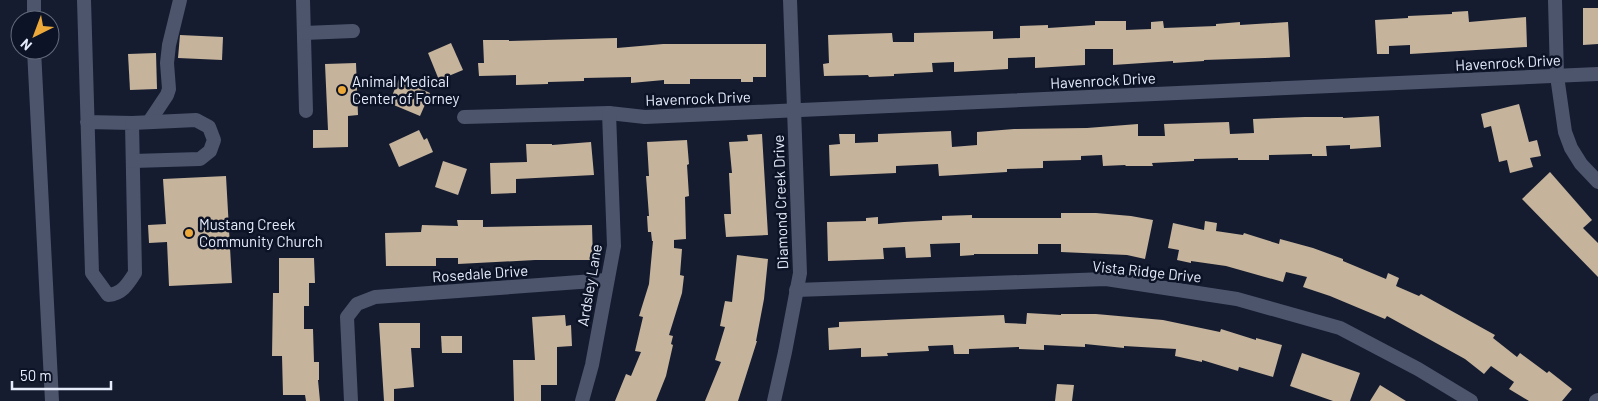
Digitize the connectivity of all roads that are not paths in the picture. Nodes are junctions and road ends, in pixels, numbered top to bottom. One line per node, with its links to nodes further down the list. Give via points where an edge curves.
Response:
1 (84, 0): 15 (street)
2 (180, 0): 16 (street, via 169,45 169,89)
3 (303, 0): 7 (street)
4 (790, 0): 11 (street, Diamond Creek Drive)
5 (1555, 0): 10 (street)
6 (353, 31): 7 (street)
7 (304, 34): 12 (street)
8 (35, 60): 22 (street)
9 (1598, 74): 10 (street, Havenrock Drive)
10 (1557, 76): 11 (street, Havenrock Drive); 19 (street, via 1565,132 1571,148)
11 (794, 110): 13 (street, Havenrock Drive, via 645,117); 21 (street, Diamond Creek Drive, via 800,272)
12 (306, 111)
13 (610, 113): 14 (street, Havenrock Drive); 20 (street, Ardsley Lane, via 614,246)
14 (464, 117)
15 (87, 122): 17 (street); 18 (street, via 92,272 108,295 125,288 135,273)
16 (148, 122): 17 (street); 18 (street, via 196,120 209,127 214,140 210,151 200,159)
17 (132, 123): 18 (street)
18 (133, 161)
19 (1598, 182)
20 (607, 280): 23 (street, Rosedale Drive, via 374,297 357,304 347,317); 24 (street, Ardsley Lane, via 592,365)
21 (796, 290): 25 (street, Diamond Creek Drive); 26 (street, Vista Ridge Drive, via 1106,279 1237,298 1340,328)
22 (52, 401)
23 (351, 401)
24 (582, 401)
25 (774, 401)
26 (1471, 401)

